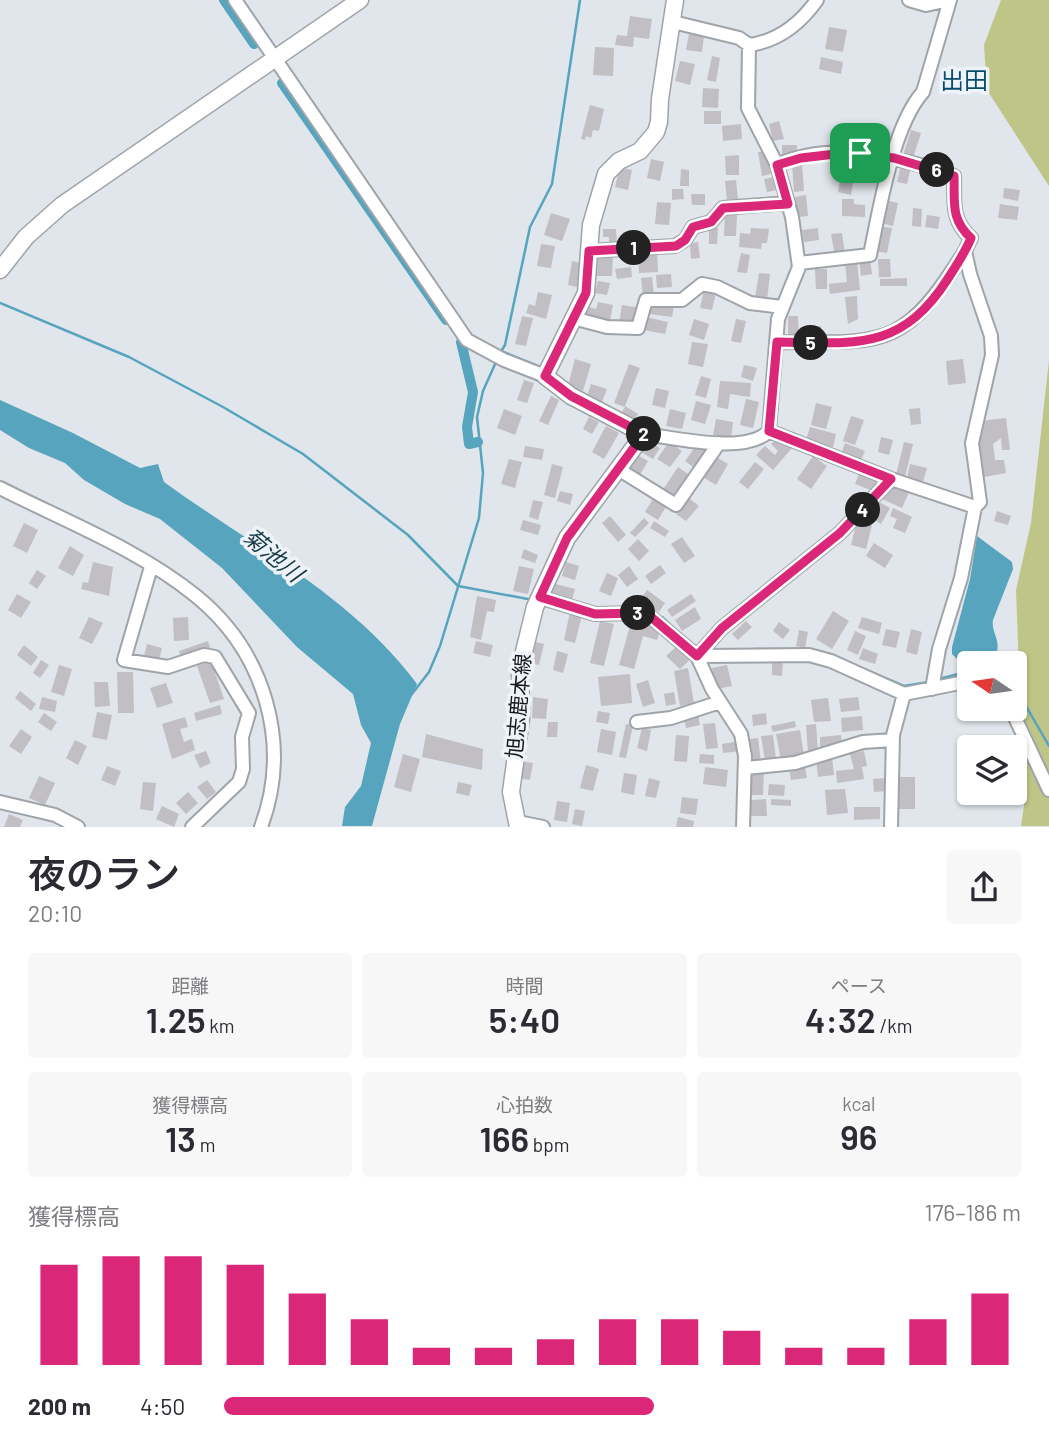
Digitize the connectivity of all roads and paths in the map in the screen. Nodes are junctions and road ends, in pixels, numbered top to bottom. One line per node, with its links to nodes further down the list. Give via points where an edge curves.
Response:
1 (234, 0): 9 (street)
2 (360, 0): 9 (main road)
3 (675, 0): 7 (main road)
4 (817, 0): 8 (street, via 791,28)
5 (909, 0): 6 (street, via 926,5)
6 (950, 0): 10 (street, via 923,92)
7 (673, 22): 8 (street, via 739,37); 13 (main road, via 659,122 640,151 606,173 591,225)
8 (749, 44): 11 (street, via 748,108)
9 (276, 58): 16 (main road, via 62,205 21,242); 20 (street, via 462,334 474,346)
10 (894, 158): 11 (street, via 844,153); 14 (street, via 954,176 953,210 959,226 971,238); 15 (street, via 870,255)
11 (777, 165): 12 (street)
12 (788, 204): 13 (street, via 723,208 711,222 693,227 676,246); 15 (street)
13 (589, 251): 18 (main road, via 586,293)
14 (965, 251): 19 (street, via 926,309 895,332 856,342); 27 (street, via 991,336 992,355 972,443 981,495)
15 (799, 263): 17 (street, via 796,281)
16 (0, 270)
17 (782, 307): 18 (street, via 750,303 702,284 682,300 646,300 638,328 607,327); 19 (street)
18 (573, 318): 20 (main road)
19 (777, 342): 21 (street)
20 (545, 376): 22 (main road, via 571,396)
21 (769, 431): 23 (street, via 761,440); 25 (street)
22 (644, 434): 23 (street); 24 (main road, 旭志鹿本線)
23 (719, 443): 24 (street, via 676,505)
24 (618, 469): 29 (main road, 旭志鹿本線, via 567,538)
25 (891, 479): 27 (street); 30 (street, via 840,533 722,628)
26 (0, 488): 28 (street)
27 (975, 507): 32 (street, via 956,600)
28 (151, 567): 43 (street, via 124,660 168,667 204,655 215,657 249,713 239,782); 44 (street, via 208,607 243,649 257,676 275,749 273,781)
29 (540, 597): 30 (street, via 595,614 651,617); 41 (main road, 旭志鹿本線, via 520,668 521,719 512,792)
30 (697, 656): 33 (street, via 809,655); 34 (street)
31 (957, 681): 32 (street)
32 (932, 682): 33 (street)
33 (904, 694): 37 (street)
34 (720, 702): 36 (street, via 671,718); 38 (street, via 741,734)
35 (1017, 721): 39 (street)
36 (637, 722)
37 (892, 740): 38 (street, via 863,741 795,763); 47 (street)
38 (746, 768): 46 (street)
39 (1049, 790)
40 (0, 802): 42 (street, via 55,815)
41 (518, 824): 45 (street)
42 (78, 827)
43 (192, 827)
44 (261, 827)
45 (543, 827)
46 (743, 827)
47 (891, 827)

